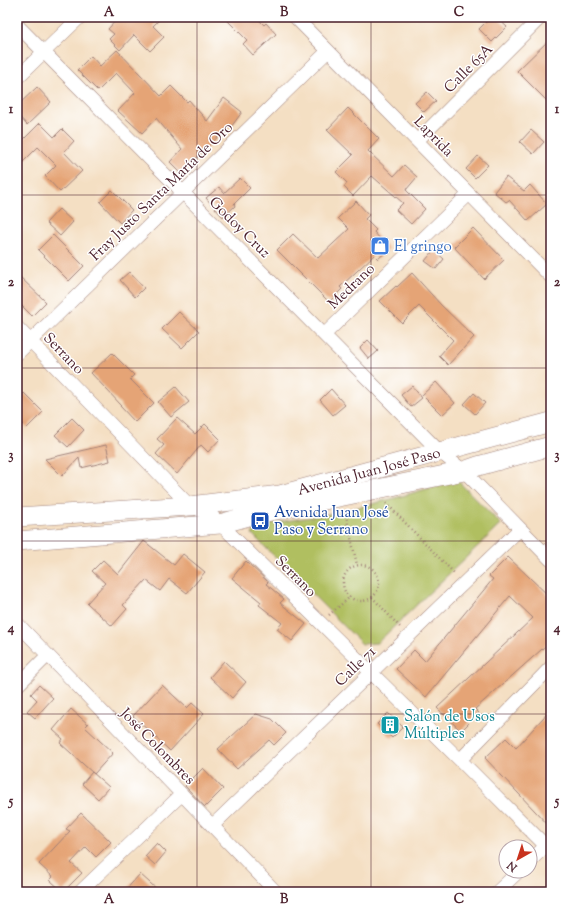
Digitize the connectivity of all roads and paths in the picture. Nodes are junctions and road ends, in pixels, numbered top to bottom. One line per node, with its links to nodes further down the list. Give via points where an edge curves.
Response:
1 (80, 17): 5 (street)
2 (295, 17): 6 (street, Laprida)
3 (541, 17): 8 (street, Calle 65A)
4 (17, 25): 5 (street, Godoy Cruz)
5 (44, 51): 7 (street); 9 (street, Godoy Cruz)
6 (328, 51): 8 (street, Laprida); 9 (street, Fray Justo Santa María de Oro)
7 (17, 78)
8 (417, 141): 10 (street, Laprida)
9 (183, 192): 13 (street, Godoy Cruz); 14 (street, Fray Justo Santa María de Oro)
10 (469, 194): 11 (street, Laprida); 13 (street, Medrano)
11 (551, 277)
12 (17, 327): 14 (street, Serrano)
13 (325, 334): 18 (street, Godoy Cruz)
14 (30, 341): 15 (street, Fray Justo Santa María de Oro); 22 (street, Serrano)
15 (17, 354)
16 (551, 422): 18 (main road, Avenida Juan José Paso)
17 (551, 446): 19 (main road, Avenida Juan José Paso)
18 (440, 452): 19 (street, Godoy Cruz); 22 (main road, Avenida Juan José Paso, via 280,495)
19 (464, 471): 20 (main road, Avenida Juan José Paso); 25 (street)
20 (372, 489): 21 (main road, Avenida Juan José Paso); 29 (path)
21 (341, 496): 24 (main road, Avenida Juan José Paso); 28 (path)
22 (190, 506): 23 (main road, Avenida Juan José Paso); 24 (street, Serrano, via 210,514)
23 (17, 517)
24 (220, 524): 26 (main road, Avenida Juan José Paso); 33 (street, Serrano)
25 (520, 529): 27 (street); 29 (street, Calle 71)
26 (17, 541)
27 (551, 560)
28 (357, 565): 30 (path, via 347,570 343,581); 31 (path, via 369,566 378,575 379,587)
29 (464, 582): 34 (street, Calle 71)
30 (350, 597): 31 (path, via 361,601); 33 (path)
31 (372, 597): 34 (path)
32 (17, 623): 35 (street, José Colombres)
33 (320, 623): 37 (street, Serrano)
34 (408, 637): 37 (street, Calle 71)
35 (48, 655): 38 (street); 40 (street, José Colombres)
36 (551, 667): 39 (street)
37 (371, 673): 39 (street, Serrano); 41 (street, Calle 71)
38 (17, 686)
39 (460, 760): 42 (street, Serrano)
40 (182, 794): 41 (street, José Colombres); 45 (street)
41 (212, 826): 46 (street, José Colombres)
42 (549, 846): 43 (street)
43 (538, 855)
44 (511, 879): 47 (street)
45 (80, 892)
46 (276, 892)
47 (497, 892)

